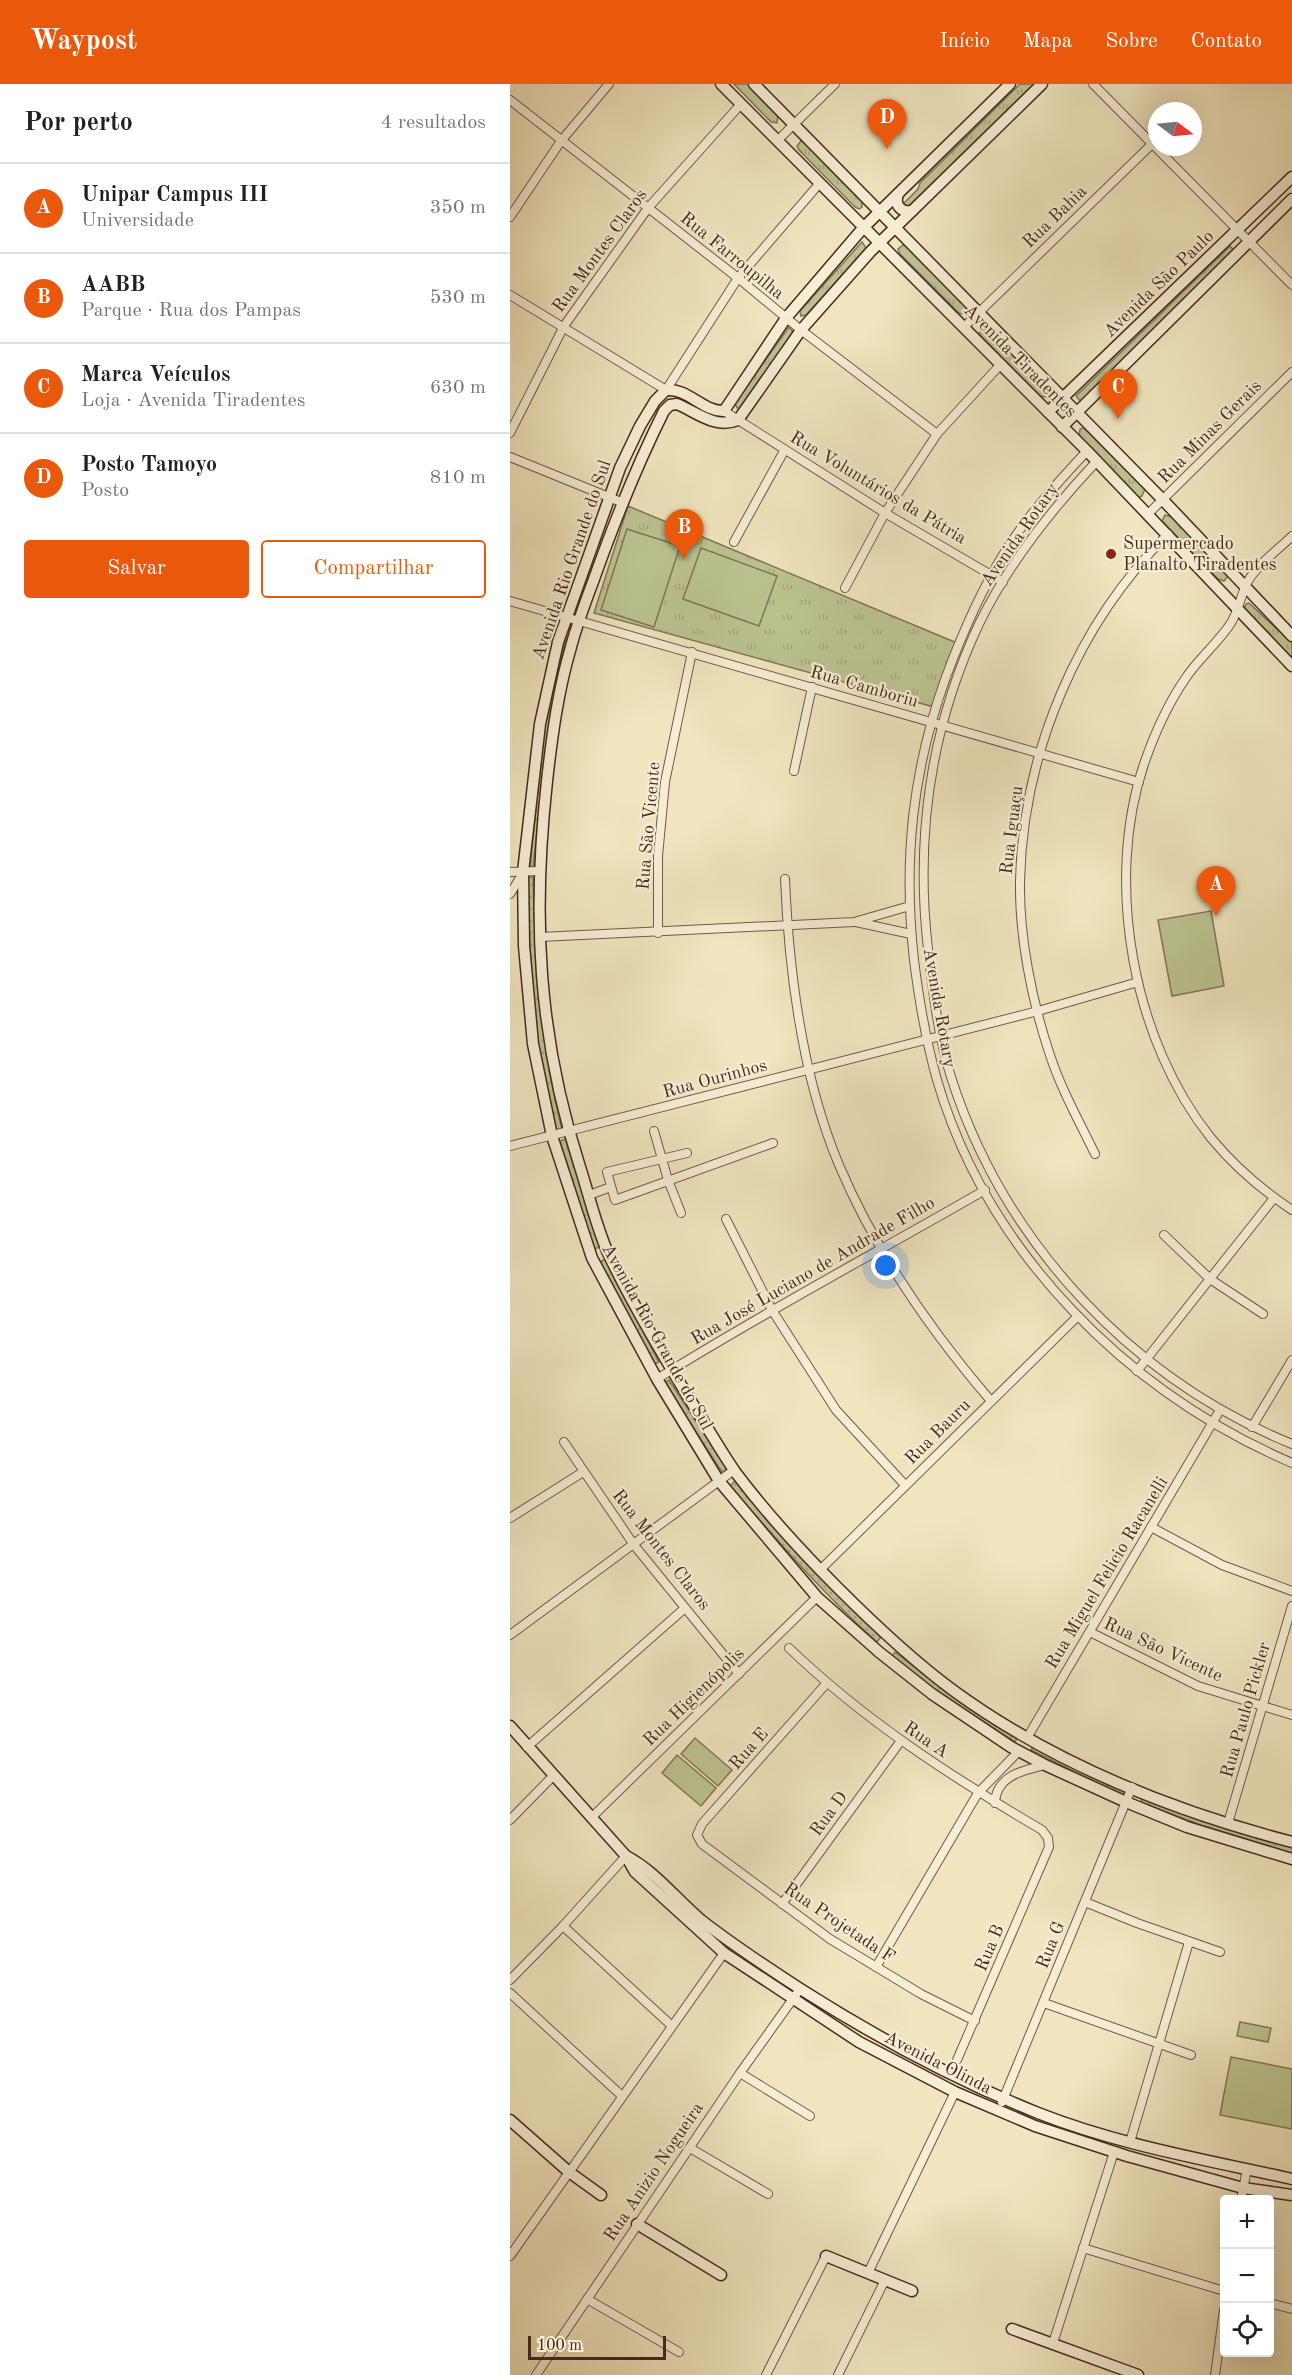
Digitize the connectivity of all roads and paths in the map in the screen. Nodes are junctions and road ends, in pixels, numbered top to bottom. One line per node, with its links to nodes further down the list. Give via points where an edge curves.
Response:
1 (609, 84): 12 (street)
2 (721, 84): 9 (street, Avenida Tiradentes)
3 (754, 84): 10 (street, Avenida Tiradentes)
4 (835, 84): 10 (street)
5 (1010, 84): 18 (street)
6 (1042, 84): 22 (street)
7 (1093, 84): 11 (street)
8 (510, 100): 12 (street, Rua Farroupilha)
9 (741, 104): 13 (street, Avenida Tiradentes); 20 (street, Rua Montes Claros)
10 (793, 124): 13 (street); 21 (street, Avenida Tiradentes)
11 (1148, 139)
12 (561, 141): 20 (street, Rua Farroupilha); 23 (street)
13 (777, 141): 17 (street, Avenida Tiradentes)
14 (1148, 147): 32 (street, Rua Bahia)
15 (1165, 156): 26 (street)
16 (1292, 177): 26 (street, Avenida São Paulo)
17 (819, 184): 24 (street, Avenida Tiradentes); 29 (street)
18 (898, 194): 21 (street); 22 (street, via 899,208)
19 (1292, 199): 27 (street, Avenida São Paulo)
20 (648, 208): 29 (street, Rua Farroupilha); 34 (street, Rua Montes Claros)
21 (879, 212): 24 (street); 25 (street, Avenida Tiradentes)
22 (912, 212): 25 (street)
23 (510, 217)
24 (863, 228): 28 (street, Avenida Tiradentes); 33 (street)
25 (895, 228): 28 (street); 32 (street, Avenida Tiradentes)
26 (1239, 231): 27 (street); 40 (street, Avenida São Paulo)
27 (1249, 241): 30 (street); 44 (street, Avenida São Paulo)
28 (879, 243): 35 (street, Avenida Tiradentes); 36 (street)
29 (738, 278): 33 (street, Rua Farroupilha); 39 (street)
30 (1292, 285)
31 (510, 295): 34 (street, Rua Voluntários da Pátria)
32 (979, 313): 35 (street, Rua Bahia); 40 (street, Avenida Tiradentes)
33 (786, 318): 36 (street, Rua Farroupilha); 42 (street)
34 (564, 326): 39 (street, Rua Voluntários da Pátria); 47 (street, Rua Montes Claros)
35 (964, 327): 37 (street, Avenida Tiradentes)
36 (801, 330): 45 (street); 48 (street, Rua Farroupilha)
37 (1001, 364): 43 (street, Avenida Tiradentes); 48 (street)
38 (1292, 372): 54 (street, Rua Minas Gerais)
39 (666, 390): 41 (street); 42 (street, Rua Voluntários da Pátria, via 681,392 716,411); 53 (street, Avenida Rio Grande do Sul, via 640,426)
40 (1062, 399): 43 (street, Avenida São Paulo); 44 (street, Avenida Tiradentes)
41 (670, 405): 45 (street, via 677,404 715,423); 55 (street, Avenida Rio Grande do Sul)
42 (724, 411): 45 (street, Rua Voluntários da Pátria)
43 (1048, 412): 46 (street, Avenida Tiradentes)
44 (1076, 412): 46 (street, Avenida São Paulo); 54 (street, Avenida Tiradentes)
45 (738, 420): 49 (street, Rua Voluntários da Pátria)
46 (1062, 427): 50 (street, Avenida Tiradentes)
47 (510, 433)
48 (937, 434): 56 (street)
49 (784, 451): 56 (street, Rua Voluntários da Pátria); 60 (street)
50 (1087, 451): 52 (street, Avenida Tiradentes); 61 (street, Avenida Rotary, via 1018,532)
51 (510, 457): 53 (street)
52 (1097, 461): 57 (street, Avenida Tiradentes); 62 (street, Avenida Rotary, via 1065,495)
53 (608, 498): 55 (street); 67 (street, Avenida Rio Grande do Sul)
54 (1163, 500): 57 (street, Rua Minas Gerais); 63 (street, Avenida Tiradentes)
55 (621, 502): 68 (street, Avenida Rio Grande do Sul)
56 (885, 513): 61 (street, Rua Voluntários da Pátria); 64 (street)
57 (1148, 514): 58 (street, Avenida Tiradentes)
58 (1168, 534): 66 (street, Avenida Tiradentes); 75 (street, Rua Iguaçu, via 1128,580 1070,672)
59 (1292, 536): 63 (street)
60 (734, 542)
61 (992, 575): 62 (street, Rua Voluntários da Pátria); 73 (street, Avenida Rotary, via 964,632)
62 (1003, 582): 74 (street, Avenida Rotary, via 969,648)
63 (1245, 587): 66 (street); 69 (street, Avenida Tiradentes)
64 (845, 588)
65 (510, 601): 67 (street)
66 (1237, 610): 71 (street, Avenida Tiradentes); 77 (street, via 1184,679)
67 (567, 616): 68 (street, Rua Camboriu); 80 (street, Avenida Rio Grande do Sul, via 540,724)
68 (580, 620): 70 (street, Rua Camboriu); 78 (street, Avenida Rio Grande do Sul, via 554,724)
69 (1292, 636)
70 (692, 652): 72 (street, Rua Camboriu); 86 (street, Rua São Vicente, via 665,782 658,856)
71 (1292, 666)
72 (812, 687): 73 (street, Rua Camboriu); 76 (street)
73 (932, 722): 74 (street, Rua Camboriu); 83 (street, Avenida Rotary, via 913,812)
74 (943, 725): 75 (street, Rua Camboriu); 91 (street, Avenida Rotary, via 922,853 925,919)
75 (1040, 753): 77 (street, Rua Camboriu); 90 (street, Rua Iguaçu, via 1028,805 1020,881 1025,945)
76 (794, 771)
77 (1139, 782): 89 (street, via 1127,857 1128,921)
78 (539, 871): 80 (street); 88 (street, Avenida Rio Grande do Sul)
79 (510, 872): 80 (street)
80 (524, 872): 82 (street); 96 (street, Avenida Rio Grande do Sul, via 524,946 533,1044)
81 (785, 879): 85 (street)
82 (510, 894)
83 (910, 906): 84 (street); 87 (street, Avenida Rotary)
84 (855, 922): 85 (street); 87 (street)
85 (787, 926): 86 (street); 93 (street)
86 (658, 933): 88 (street)
87 (911, 934): 92 (street, Avenida Rotary)
88 (540, 937): 95 (street, Avenida Rio Grande do Sul, via 548,1036)
89 (1138, 982): 90 (street); 106 (street, via 1172,1076 1194,1115 1243,1172)
90 (1038, 1011): 91 (street); 100 (street, Rua Iguaçu, via 1065,1093)
91 (941, 1037): 92 (street, Rua Ourinhos); 110 (street, Avenida Rotary, via 951,1076 975,1137)
92 (927, 1040): 93 (street, Rua Ourinhos); 104 (street, Avenida Rotary, via 953,1123)
93 (810, 1069): 95 (street, Rua Ourinhos); 113 (street, via 838,1163)
94 (654, 1131): 101 (street)
95 (569, 1132): 96 (street, Rua Ourinhos); 105 (street, Avenida Rio Grande do Sul)
96 (552, 1136): 98 (street, Rua Ourinhos); 123 (street, Avenida Rio Grande do Sul, via 592,1258)
97 (773, 1143): 102 (street)
98 (510, 1146)
99 (687, 1153): 101 (street)
100 (1095, 1154)
101 (661, 1159): 102 (street); 103 (street, via 607,1172)
102 (668, 1180): 103 (street, via 615,1200); 108 (street)
103 (611, 1187): 105 (street)
104 (985, 1190): 111 (street, Avenida Rotary); 113 (street, Rua José Luciano de Andrade Filho)
105 (589, 1195): 120 (street, Avenida Rio Grande do Sul, via 606,1250)
106 (1274, 1198): 107 (street); 114 (street)
107 (1292, 1210)
108 (681, 1213)
109 (726, 1219): 115 (street)
110 (1022, 1223): 111 (street); 118 (street, Avenida Rotary, via 1068,1284)
111 (1010, 1232): 117 (street, Avenida Rotary)
112 (1164, 1235): 114 (street)
113 (881, 1250): 115 (street, Rua José Luciano de Andrade Filho); 124 (street, via 934,1331)
114 (1210, 1279): 116 (street); 118 (street)
115 (772, 1310): 120 (street, Rua José Luciano de Andrade Filho); 134 (street, via 836,1410)
116 (1263, 1314)
117 (1078, 1316): 121 (street, Avenida Rotary); 124 (street, Rua Bauru)
118 (1147, 1359): 121 (street); 125 (street, Avenida Rotary)
119 (1292, 1360): 122 (street)
120 (671, 1370): 123 (street, Rua José Luciano de Andrade Filho); 131 (street, Avenida Rio Grande do Sul)
121 (1137, 1371): 126 (street, Avenida Rotary)
122 (1288, 1374): 127 (street)
123 (657, 1378): 133 (street, Avenida Rio Grande do Sul)
124 (991, 1401): 134 (street, Rua Bauru)
125 (1220, 1410): 126 (street, Rua Miguel Felicio Racanelli); 127 (street, Avenida Rotary)
126 (1212, 1424): 130 (street, Avenida Rotary); 136 (street, Rua Miguel Felicio Racanelli)
127 (1252, 1427): 129 (street, Avenida Rotary)
128 (564, 1442): 132 (street, Rua Montes Claros)
129 (1292, 1444)
130 (1292, 1463)
131 (734, 1470): 133 (street); 138 (street, Avenida Rio Grande do Sul)
132 (584, 1472): 135 (street); 137 (street, Rua Montes Claros)
133 (719, 1481): 137 (street); 140 (street, Avenida Rio Grande do Sul)
134 (905, 1485): 138 (street, Rua Bauru)
135 (510, 1518)
136 (1152, 1527): 139 (street, via 1222,1564); 143 (street, Rua Miguel Felicio Racanelli)
137 (634, 1545): 142 (street, Rua Montes Claros); 144 (street)
138 (820, 1570): 145 (street, Avenida Rio Grande do Sul)
139 (1292, 1591)
140 (817, 1597): 147 (street, Avenida Rio Grande do Sul); 148 (street, Rua Higienópolis)
141 (1292, 1606): 150 (street, Rua Paulo Pickler)
142 (685, 1608): 148 (street, Rua Montes Claros); 155 (street)
143 (1090, 1632): 150 (street, Rua São Vicente, via 1197,1686); 153 (street, Rua Miguel Felicio Racanelli)
144 (510, 1635)
145 (890, 1639): 147 (street); 153 (street, Avenida Rio Grande do Sul, via 954,1691)
146 (789, 1648): 149 (street, Rua A)
147 (879, 1652): 156 (street, Avenida Rio Grande do Sul, via 932,1694)
148 (740, 1674): 165 (street, Rua Higienópolis)
149 (826, 1684): 154 (street, Rua A); 168 (street, Rua E, via 702,1824)
150 (1263, 1707): 151 (street, Rua São Vicente); 167 (street, Rua Paulo Pickler)
151 (1292, 1715)
152 (510, 1726): 155 (street, Avenida Olinda)
153 (1027, 1738): 156 (street); 161 (street, Avenida Rio Grande do Sul)
154 (900, 1742): 162 (street, Rua A); 174 (street, Rua D)
155 (527, 1747): 160 (street, Avenida Olinda)
156 (1019, 1751): 157 (street); 158 (street, Avenida Rio Grande do Sul)
157 (1010, 1762): 159 (street); 162 (street)
158 (1045, 1765): 159 (street); 163 (street, Avenida Rio Grande do Sul)
159 (1021, 1771): 164 (street, via 1000,1785)
160 (553, 1776): 165 (street, Avenida Olinda); 166 (street)
161 (1132, 1787): 163 (street); 167 (street, Avenida Rio Grande do Sul)
162 (978, 1793): 164 (street, Rua A); 180 (street)
163 (1126, 1802): 172 (street, Avenida Rio Grande do Sul, via 1187,1827); 173 (street, Rua G)
164 (995, 1803): 170 (street, Rua A, via 1042,1830)
165 (591, 1818): 171 (street, Avenida Olinda)
166 (510, 1820)
167 (1228, 1824): 169 (street, Avenida Rio Grande do Sul)
168 (698, 1835): 174 (street, Rua Projetada F, via 702,1844)
169 (1292, 1842)
170 (1049, 1847): 186 (street, Rua B)
171 (626, 1856): 175 (street); 176 (street, Avenida Olinda, via 640,1863 700,1919); 179 (street, Avenida Olinda, via 635,1872)
172 (1292, 1859)
173 (1084, 1902): 177 (street); 185 (street, Rua G)
174 (782, 1904): 180 (street, Rua Projetada F)
175 (563, 1926): 181 (street); 187 (street)
176 (732, 1942): 179 (street); 182 (street, Avenida Olinda)
177 (1189, 1942): 178 (street); 188 (street)
178 (1220, 1952)
179 (724, 1953): 184 (street, Avenida Olinda); 187 (street)
180 (876, 1967): 186 (street, Rua Projetada F)
181 (510, 1980)
182 (800, 1989): 184 (street, Rua Anizio Nogueira); 190 (street, Avenida Olinda)
183 (510, 1993): 195 (street)
184 (793, 2000): 192 (street, Avenida Olinda, via 859,2042); 193 (street, Rua Anizio Nogueira)
185 (1044, 2003): 188 (street); 196 (street, Rua G)
186 (975, 2021): 191 (street, Rua B)
187 (672, 2026): 195 (street)
188 (1158, 2044): 189 (street); 200 (street)
189 (1191, 2055)
190 (921, 2058): 192 (street); 196 (street, Avenida Olinda)
191 (957, 2060)
192 (916, 2071): 194 (street, Avenida Olinda)
193 (740, 2073): 198 (street); 201 (street, Rua Anizio Nogueira)
194 (955, 2092): 197 (street, Avenida Olinda); 217 (street)
195 (622, 2096): 206 (street)
196 (1004, 2098): 197 (street, Rua G); 200 (street, Avenida Olinda, via 1040,2114)
197 (998, 2111): 202 (street, Avenida Olinda)
198 (810, 2116)
199 (510, 2120): 206 (street)
200 (1130, 2142): 203 (street, Avenida Olinda)
201 (690, 2148): 208 (street); 212 (street, Rua Anizio Nogueira)
202 (1114, 2152): 205 (street, Avenida Olinda); 214 (street)
203 (1181, 2154): 204 (street, Avenida Olinda); 205 (street)
204 (1247, 2169): 207 (street, Avenida Olinda); 209 (street)
205 (1178, 2170): 209 (street, Avenida Olinda)
206 (569, 2172): 210 (street); 213 (street)
207 (1292, 2179)
208 (768, 2194)
209 (1242, 2194): 211 (street, Avenida Olinda)
210 (601, 2195)
211 (1292, 2195)
212 (637, 2224): 218 (street); 222 (street, Rua Anizio Nogueira)
213 (512, 2246): 215 (street)
214 (1083, 2248): 220 (street); 227 (street)
215 (510, 2256)
216 (826, 2256): 217 (street); 230 (street)
217 (868, 2273): 219 (street)
218 (721, 2275)
219 (885, 2280): 221 (street); 231 (street)
220 (1220, 2290)
221 (912, 2291)
222 (587, 2299): 228 (street); 229 (street, Rua Anizio Nogueira)
223 (1274, 2304): 224 (street)
224 (1292, 2309)
225 (1012, 2329): 227 (street)
226 (1220, 2339): 233 (street)
227 (1053, 2343): 232 (street)
228 (679, 2352)
229 (536, 2375)
230 (766, 2375)
231 (838, 2375)
232 (1138, 2375)
233 (1215, 2375)

